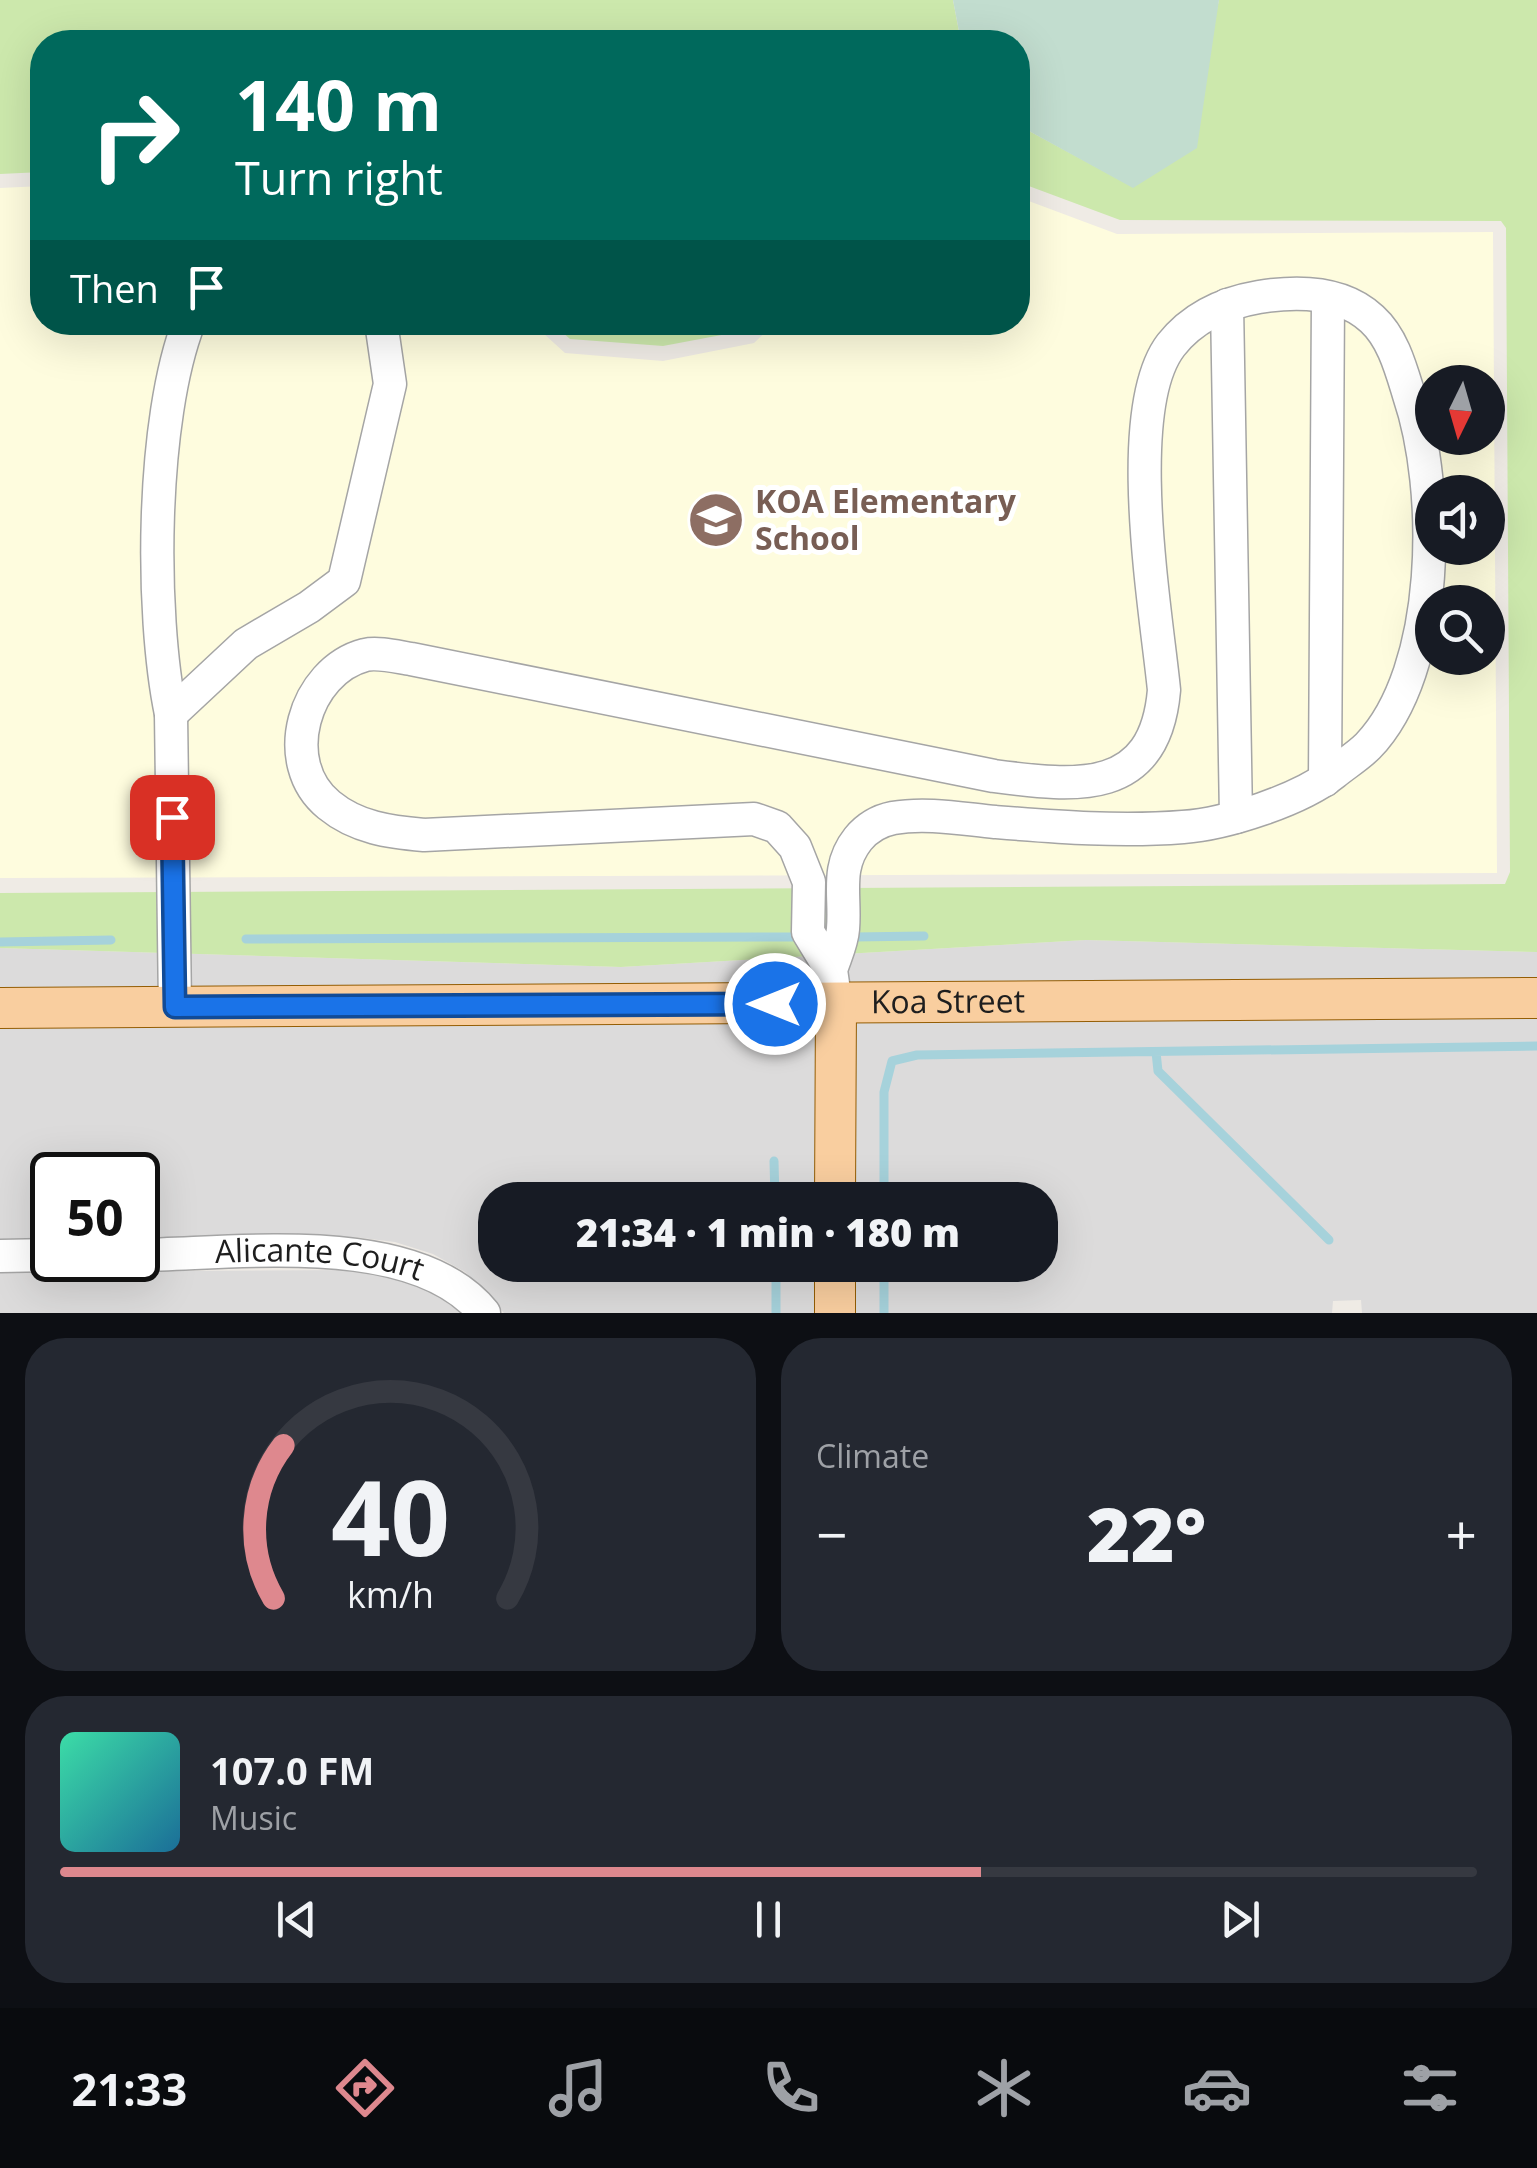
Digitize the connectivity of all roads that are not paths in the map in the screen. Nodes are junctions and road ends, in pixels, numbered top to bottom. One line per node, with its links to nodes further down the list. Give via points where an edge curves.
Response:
1 (1328, 298): 2 (street, via 1305,292); 6 (street); 6 (street, via 1372,318 1392,346 1420,428 1430,527 1425,616 1406,677 1368,746)
2 (1226, 304): 7 (street); 8 (street, via 1168,348 1156,380 1145,487 1162,720 1130,767 1102,781 1058,784 994,776 412,658 368,654 334,669 316,689 303,723 304,763 326,803 383,832 754,819 777,827 795,847 809,882 808,932)
3 (186, 335): 5 (street, via 160,456 160,612)
4 (383, 335): 5 (street, via 390,384 344,580 246,644)
5 (170, 714): 10 (street)
6 (1325, 780): 7 (street)
7 (1236, 817): 8 (street, via 1186,827 1087,829 932,816 874,824 842,871 843,932)
8 (834, 987): 9 (main road, Koa Street); 10 (main road, Koa Street); 12 (main road)
9 (1537, 998)
10 (175, 1007): 11 (main road, Koa Street)
11 (0, 1008)
12 (835, 1182)
13 (30, 1255): 15 (street)
14 (160, 1255): 17 (street, Alicante Court, via 393,1258 456,1285)
15 (0, 1256)
16 (835, 1282): 18 (main road)
17 (484, 1313)
18 (835, 1313)

